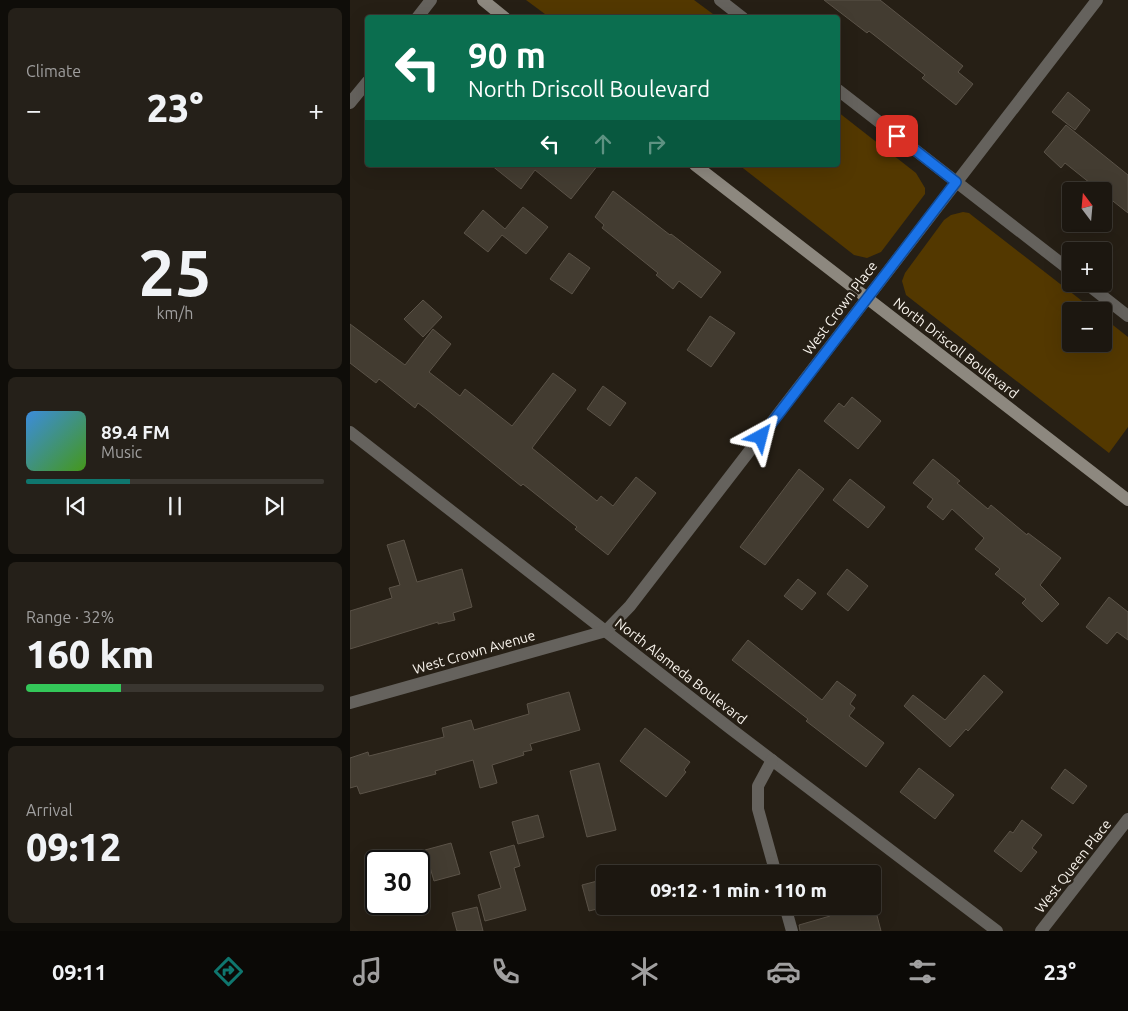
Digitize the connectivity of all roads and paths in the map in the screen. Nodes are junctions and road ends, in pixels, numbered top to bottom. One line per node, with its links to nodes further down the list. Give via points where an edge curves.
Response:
1 (430, 0): 5 (street)
2 (483, 0): 6 (main road)
3 (720, 0): 7 (street)
4 (1097, 0): 12 (street, West Crown Place)
5 (419, 15)
6 (502, 15)
7 (739, 15)
8 (365, 85): 10 (street)
9 (840, 92): 12 (street)
10 (350, 103)
11 (698, 167): 15 (main road, North Driscoll Boulevard)
12 (956, 182): 13 (street); 15 (street, West Crown Place)
13 (1062, 264)
14 (1097, 292): 16 (street)
15 (867, 298): 18 (main road, North Driscoll Boulevard); 19 (street, West Crown Place, via 630,606)
16 (1128, 316)
17 (350, 432): 19 (street, North Alameda Boulevard)
18 (1128, 500)
19 (606, 631): 20 (street, West Crown Avenue); 21 (street, North Alameda Boulevard)
20 (350, 703)
21 (772, 760): 23 (street, via 758,786 758,809); 26 (street, North Alameda Boulevard)
22 (1128, 819): 27 (street, West Queen Place)
23 (774, 865)
24 (788, 915): 25 (street)
25 (792, 931)
26 (996, 931)
27 (1041, 931)

